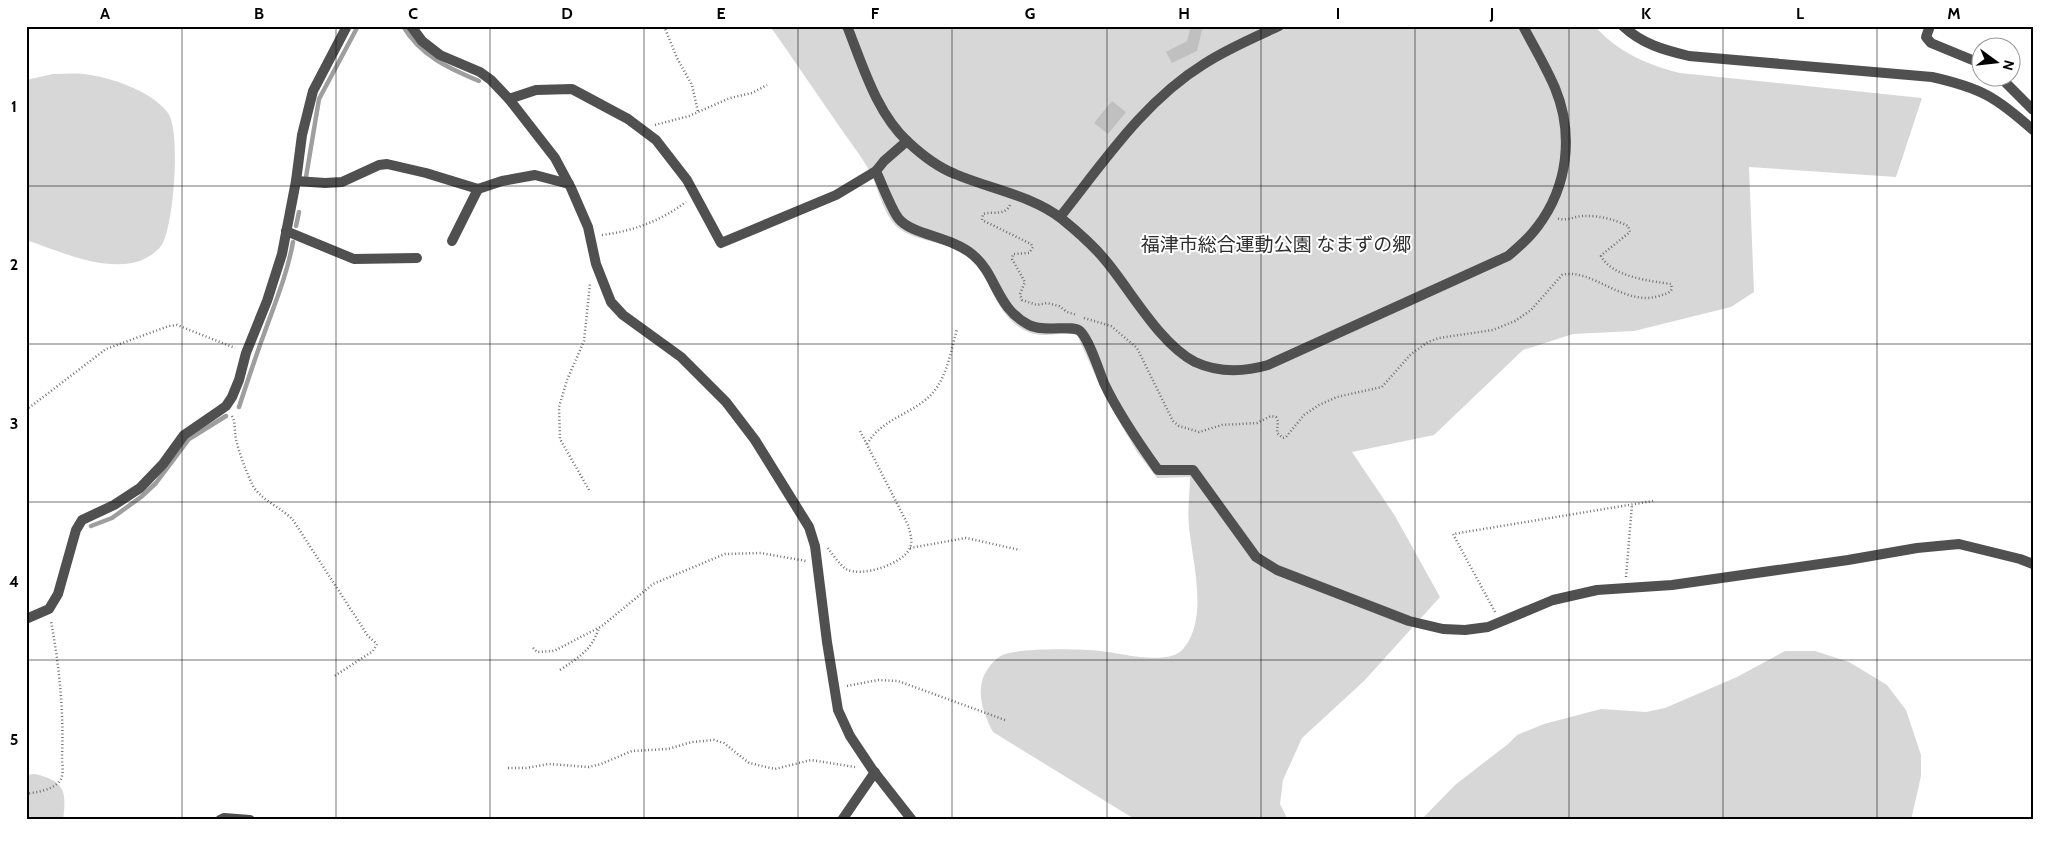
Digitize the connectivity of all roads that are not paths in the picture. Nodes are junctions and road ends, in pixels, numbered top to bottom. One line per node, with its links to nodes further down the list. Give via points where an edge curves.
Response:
1 (346, 26): 15 (street, via 313,91 302,135)
2 (411, 26): 10 (street, via 422,41 440,56 480,72)
3 (847, 26): 13 (street, via 877,99)
4 (1279, 26): 18 (street, via 1202,65 1166,93 1135,123)
5 (1523, 26): 18 (street, via 1555,88 1566,134 1561,180 1538,226 1508,256 1268,365 1246,371 1220,370 1180,353 1163,336 1101,255)
6 (1623, 26): 12 (street, via 1636,38 1689,56 1932,77 1962,84 1986,93)
7 (1930, 26): 8 (street, via 1926,37 1931,43)
8 (1972, 60)
9 (2011, 88): 11 (street)
10 (509, 99): 14 (street, via 536,90 572,89 628,119 650,134 687,180 721,243 836,195); 16 (street, via 555,158)
11 (2033, 110)
12 (2033, 130)
13 (907, 141): 14 (street); 18 (street, via 928,160 954,174 1026,198)
14 (876, 171): 22 (street, via 899,219 974,255 1015,315 1046,330 1072,327 1080,331 1104,383 1158,470 1193,470 1256,557 1277,570 1409,621 1443,629 1488,627 1553,600 1597,590 1672,585 1959,544)
15 (296, 181): 17 (street, via 342,182 380,164 387,164); 19 (street)
16 (569, 184): 17 (street, via 535,175 502,181); 24 (street, via 591,238 596,264 611,302 623,315 681,357 726,402 755,440 809,527 817,559 838,710 850,736)
17 (478, 190): 20 (street)
18 (1060, 217)
19 (286, 231): 21 (street, via 354,259); 23 (street, via 267,301 239,380 226,406 184,435 140,488 82,520 76,530 58,594 49,609)
20 (452, 242)
21 (417, 258)
22 (2033, 564)
23 (26, 619)
24 (873, 771): 27 (street); 28 (street)
25 (220, 820): 26 (street)
26 (250, 820)
27 (842, 820)
28 (912, 820)

